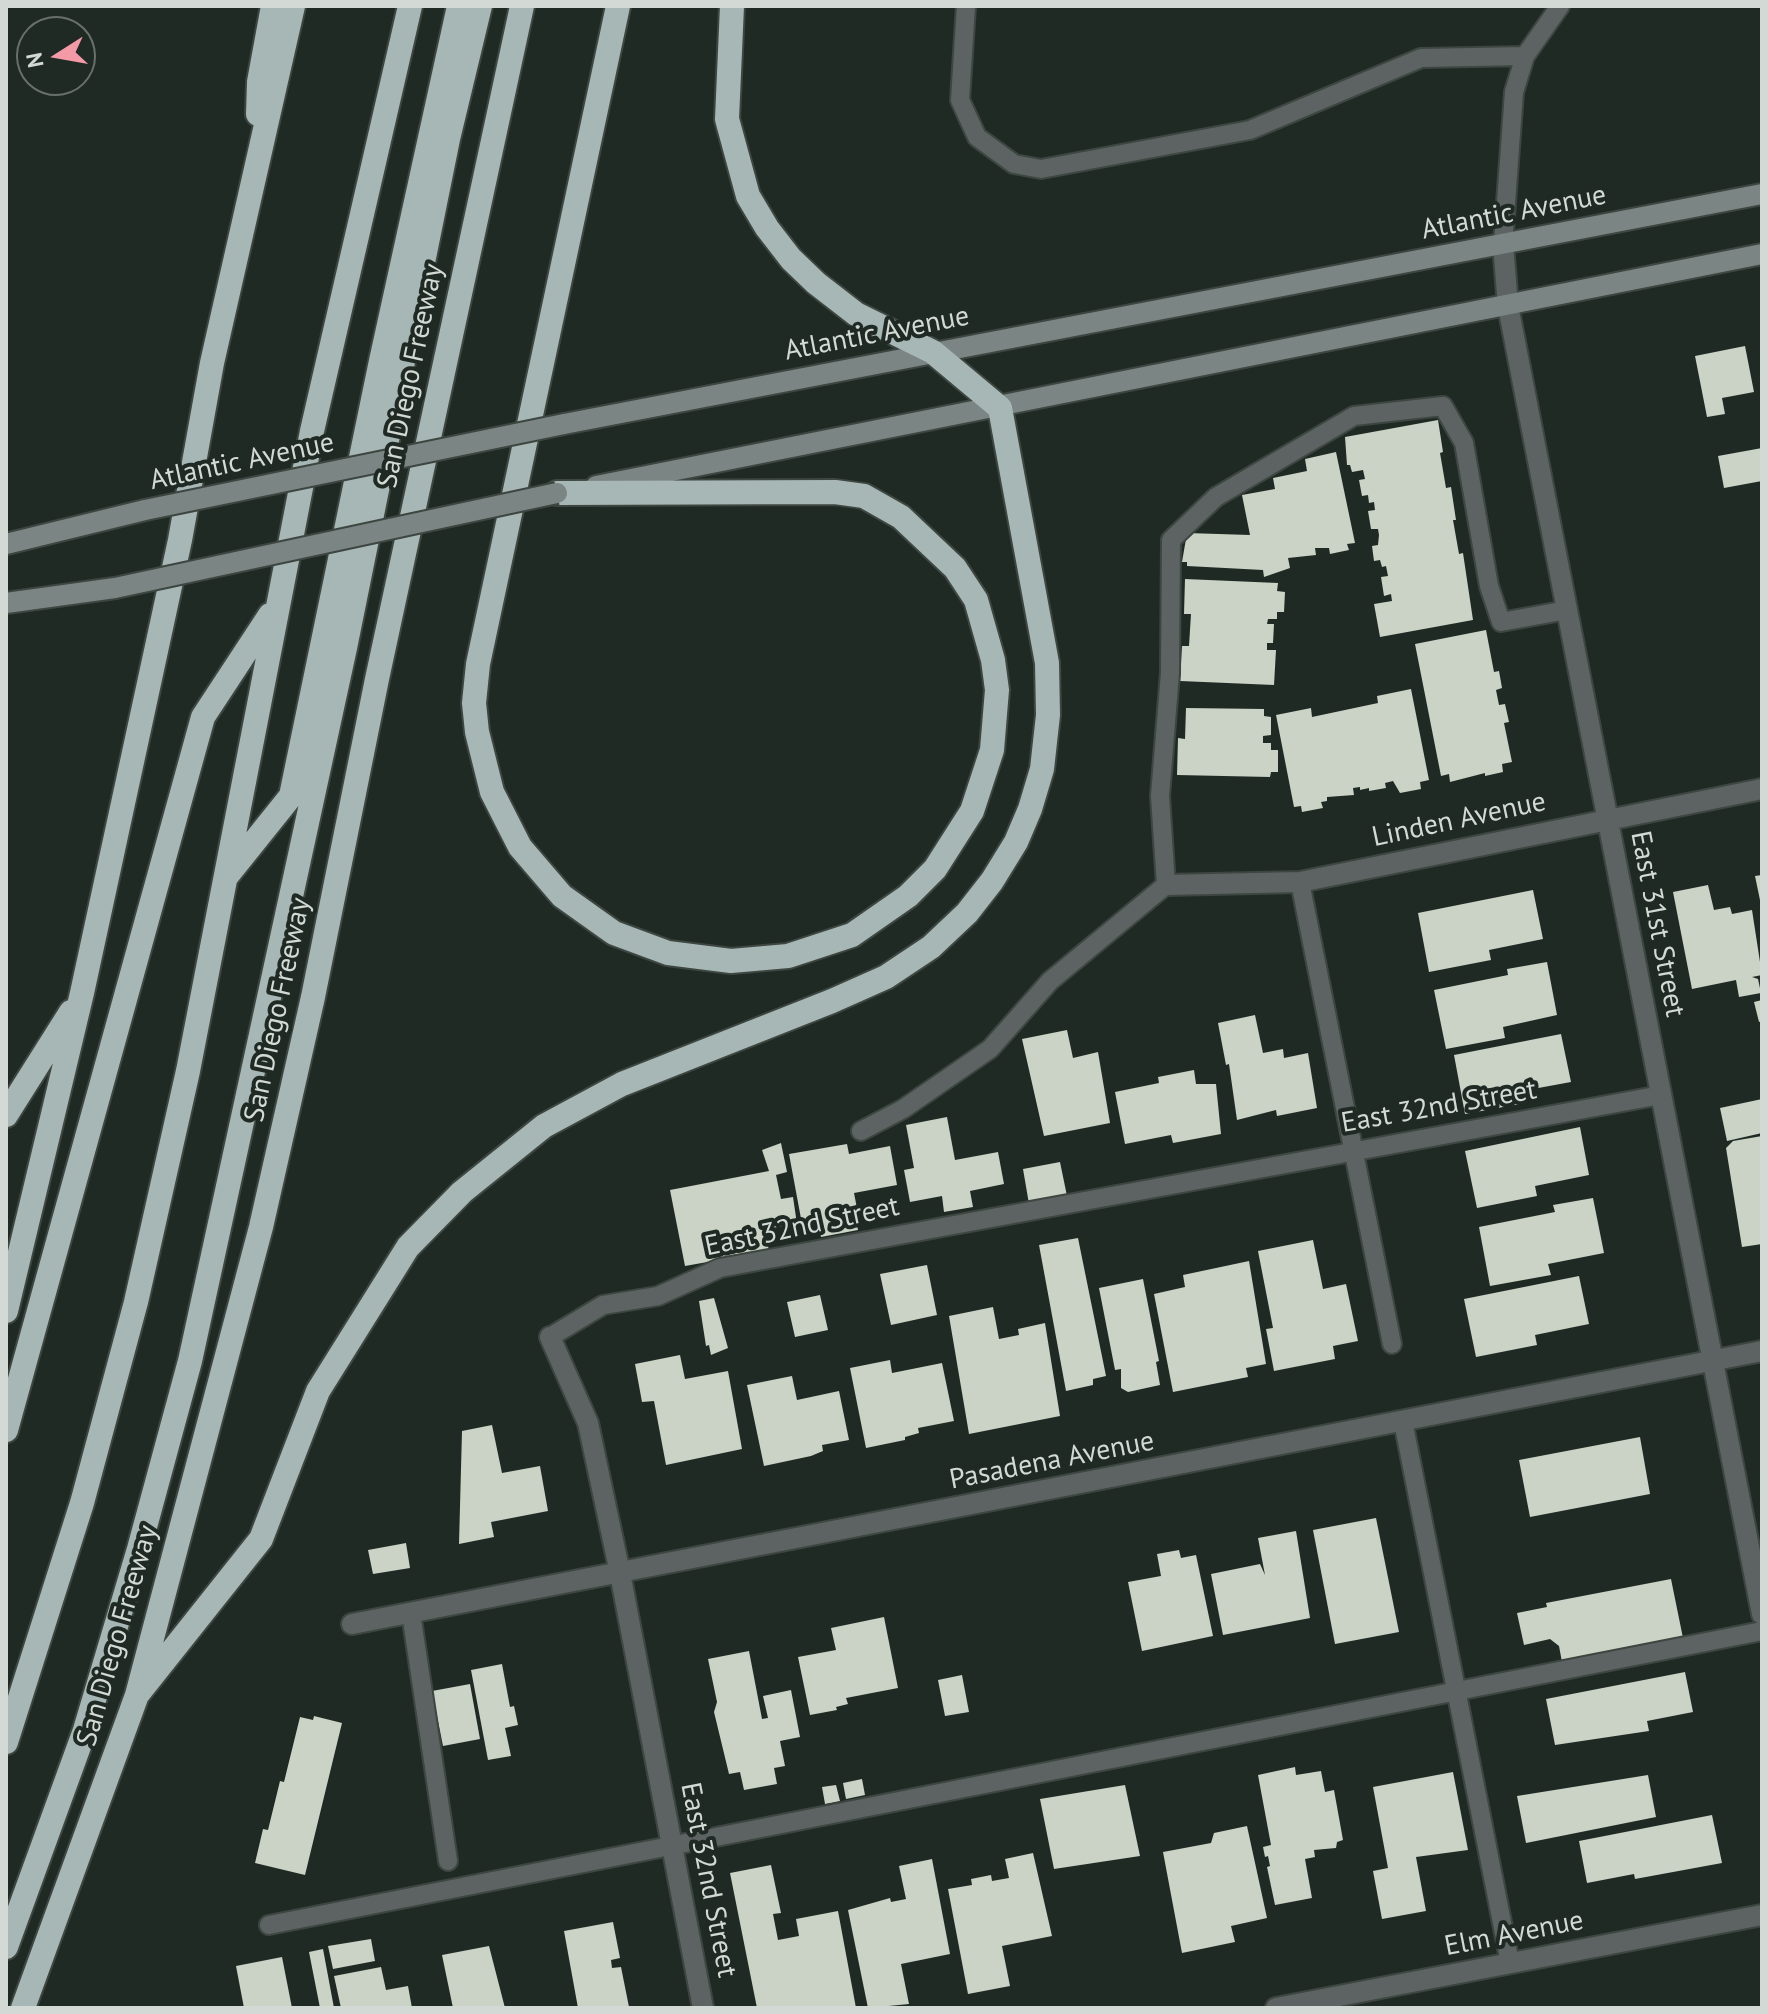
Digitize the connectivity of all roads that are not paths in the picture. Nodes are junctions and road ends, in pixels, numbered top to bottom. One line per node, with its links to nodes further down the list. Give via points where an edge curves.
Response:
1 (273, 6): 12 (highway, via 259,82)
2 (293, 6): 12 (highway)
3 (410, 6): 22 (highway)
4 (459, 6): 26 (highway, via 291,796)
5 (480, 6): 53 (highway, via 190,1361 85,1730)
6 (522, 6): 47 (highway, San Diego Freeway, via 261,1227)
7 (618, 6): 19 (highway, via 478,664 474,703 487,777 520,847 562,896 614,933 668,953 731,961 788,956 852,935 908,896 935,869 972,811 992,750 997,690 993,660 976,600 955,568 901,517 864,496)
8 (732, 6): 17 (highway, via 727,119 748,196 791,259 816,283 856,314)
9 (966, 6): 11 (lane, via 960,100 977,137 1014,164 1041,169 1250,130 1421,58)
10 (1560, 6): 11 (lane)
11 (1525, 56): 14 (lane, via 1514,92)
12 (254, 184): 29 (highway)
13 (1762, 194): 14 (main road, Atlantic Avenue)
14 (1503, 244): 16 (street, East 31st Street); 17 (main road, Atlantic Avenue)
15 (1762, 254): 16 (main road)
16 (1508, 306): 18 (main road); 23 (street, East 31st Street)
17 (933, 352): 18 (highway); 20 (main road, Atlantic Avenue, bridge, via 145,510)
18 (1000, 408): 19 (main road); 47 (highway, via 1047,663 1048,715 1042,769 1030,809 992,881 931,947 886,977 622,1084 544,1126 462,1192 408,1247 318,1391 261,1539)
19 (557, 493): 21 (main road, bridge, via 115,588)
20 (6, 544)
21 (6, 603)
22 (277, 604): 26 (highway); 40 (highway, via 203,717)
23 (1567, 610): 25 (street, East 31st Street); 28 (lane, via 1501,622 1489,586 1464,443 1443,406 1354,416 1216,497 1171,540 1170,673 1160,796)
24 (1762, 789): 25 (street, Linden Avenue)
25 (1609, 818): 27 (street, Linden Avenue); 30 (street, East 31st Street)
26 (225, 879): 48 (highway, via 136,1302 82,1503)
27 (1300, 882): 28 (street, Linden Avenue); 33 (lane)
28 (1166, 885): 32 (lane, via 1050,981 990,1049)
29 (82, 993): 31 (highway); 34 (highway)
30 (1661, 1095): 33 (lane, East 32nd Street); 38 (street, East 31st Street)
31 (6, 1115)
32 (861, 1131)
33 (1356, 1151): 35 (lane, East 32nd Street, via 720,1268 658,1296 603,1305); 36 (lane)
34 (6, 1311)
35 (550, 1337): 41 (street, East 32nd Street, via 588,1423)
36 (1392, 1344)
37 (1762, 1351): 38 (street, Pasadena Avenue)
38 (1711, 1360): 39 (street, Pasadena Avenue); 43 (street, East 31st Street)
39 (1403, 1421): 41 (street, Pasadena Avenue); 46 (lane)
40 (6, 1430)
41 (620, 1573): 42 (street, Pasadena Avenue); 49 (street, East 32nd Street)
42 (411, 1613): 44 (street, Pasadena Avenue); 50 (lane)
43 (1762, 1614)
44 (352, 1624)
45 (1762, 1631): 46 (lane)
46 (1456, 1691): 49 (lane); 54 (lane)
47 (137, 1695): 55 (highway, San Diego Freeway)
48 (6, 1742)
49 (673, 1843): 52 (lane); 56 (street, East 32nd Street)
50 (448, 1861)
51 (1762, 1915): 54 (street, Elm Avenue)
52 (269, 1925)
53 (6, 1947)
54 (1510, 1963): 57 (street, Elm Avenue)
55 (23, 2008)
56 (703, 2008)
57 (1276, 2008)

